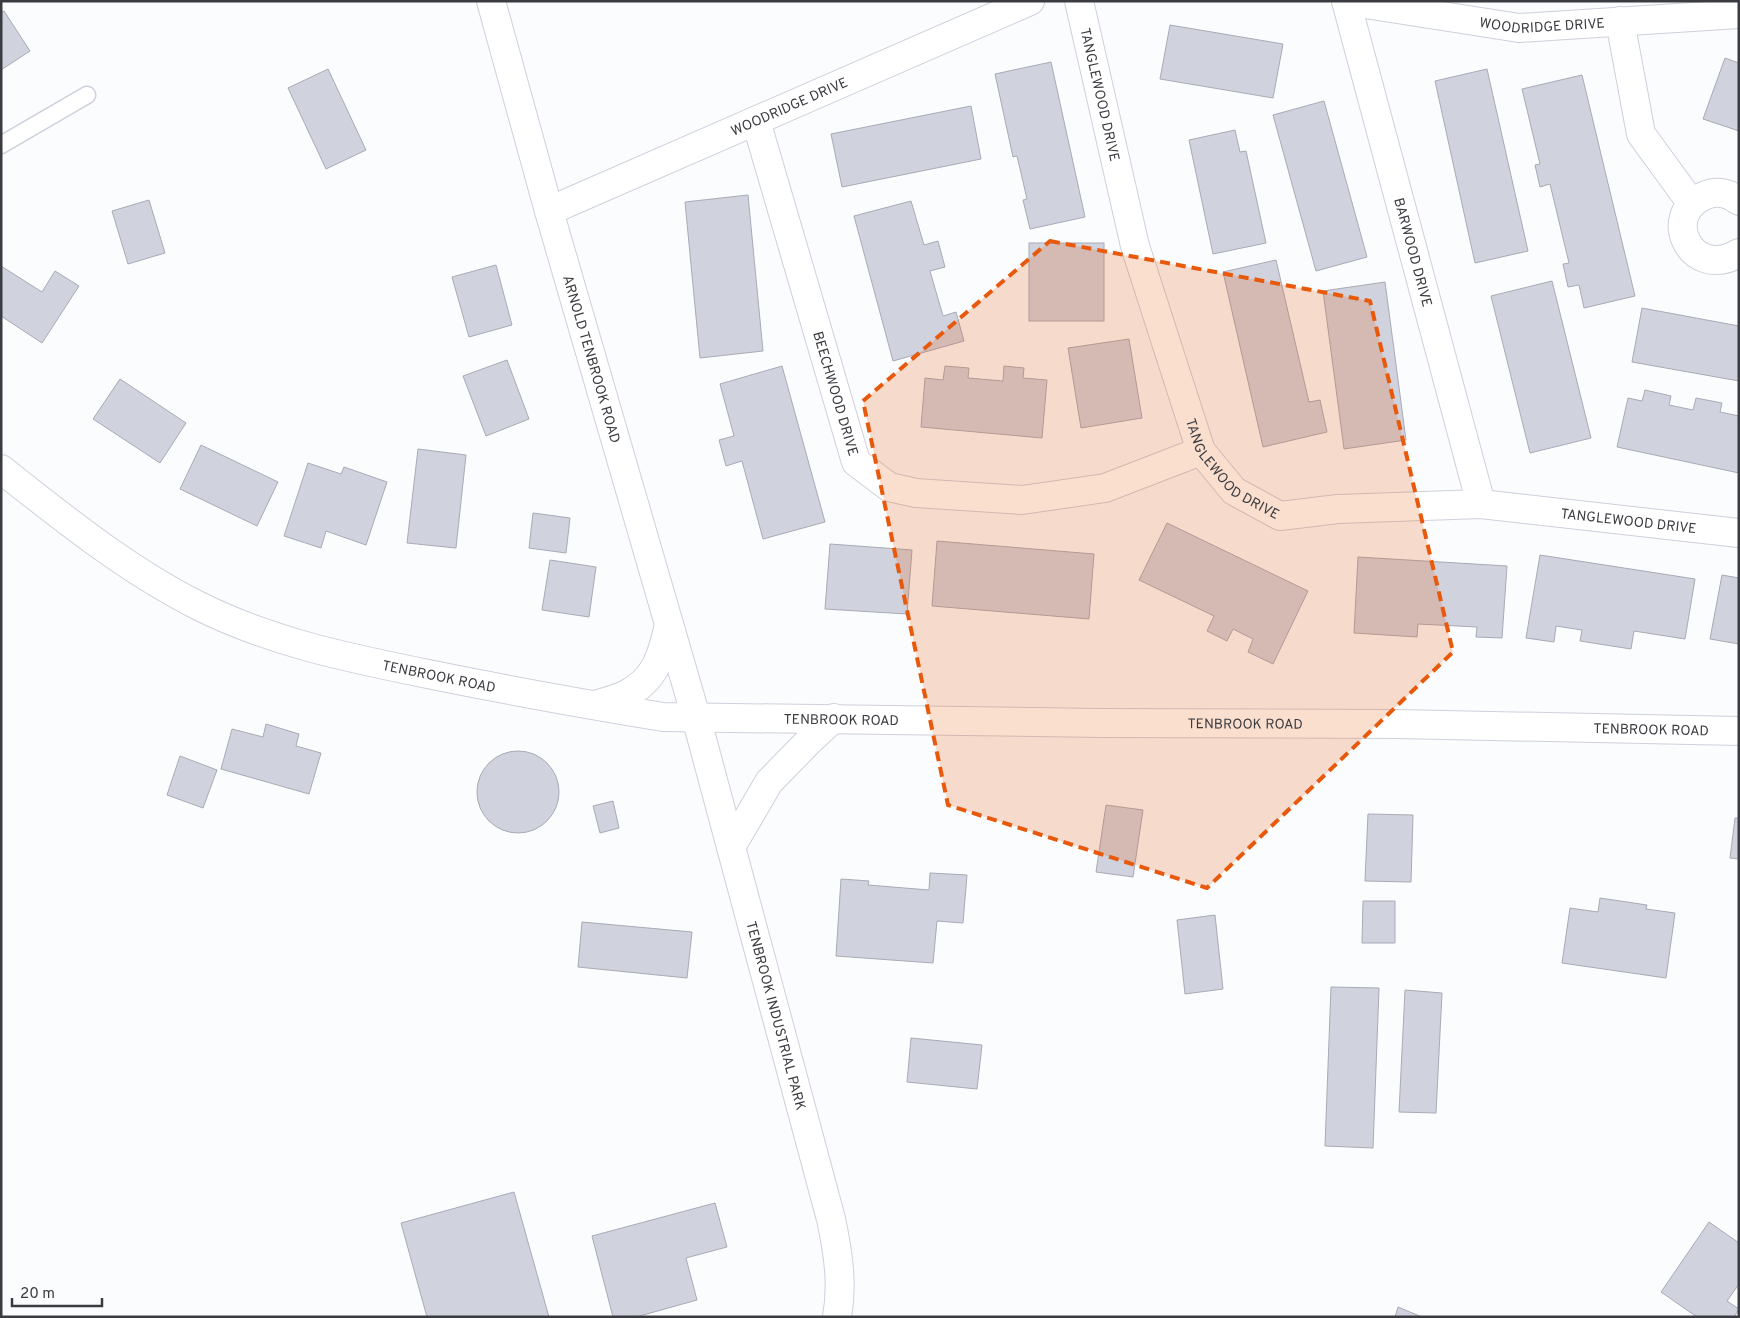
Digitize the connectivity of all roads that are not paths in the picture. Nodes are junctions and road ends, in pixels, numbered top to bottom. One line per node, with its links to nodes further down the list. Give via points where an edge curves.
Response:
1 (491, 1): 12 (street, ARNOLD TENBROOK ROAD)
2 (1030, 1): 8 (street, WOODRIDGE DRIVE)
3 (1080, 1): 14 (street, TANGLEWOOD DRIVE, via 1135,246)
4 (1346, 1): 6 (street, WOODRIDGE DRIVE, via 1519,28); 16 (street, BARWOOD DRIVE)
5 (1739, 14): 6 (street, WOODRIDGE DRIVE)
6 (1620, 21): 11 (street, via 1641,134)
7 (87, 95): 9 (lane)
8 (756, 121): 12 (street, WOODRIDGE DRIVE); 14 (street, BEECHWOOD DRIVE, via 856,462 890,487 898,489 1022,500 1106,488)
9 (1, 145)
10 (1739, 201): 11 (street, via 1732,196 1710,193)
11 (1692, 204): 13 (street, via 1684,216 1682,228 1690,249 1708,260 1719,261)
12 (549, 211): 18 (street, ARNOLD TENBROOK ROAD)
13 (1739, 253)
14 (1201, 451): 16 (street, TANGLEWOOD DRIVE, via 1234,491 1280,516 1338,509)
15 (1, 469): 19 (street, TENBROOK ROAD, via 145,576 197,605 251,629 304,647 358,660)
16 (1481, 504): 17 (street, TANGLEWOOD DRIVE)
17 (1739, 533)
18 (669, 624): 19 (street, via 662,656 647,680 626,695); 20 (street, ARNOLD TENBROOK ROAD)
19 (594, 706): 20 (street, TENBROOK ROAD, via 663,717)
20 (696, 717): 21 (street, TENBROOK ROAD); 23 (street, TENBROOK INDUSTRIAL PARK)
21 (834, 718): 22 (street, TENBROOK ROAD); 23 (street, via 769,782)
22 (1739, 731)
23 (731, 847): 24 (street, TENBROOK INDUSTRIAL PARK, via 831,1219 840,1274)
24 (837, 1317)

